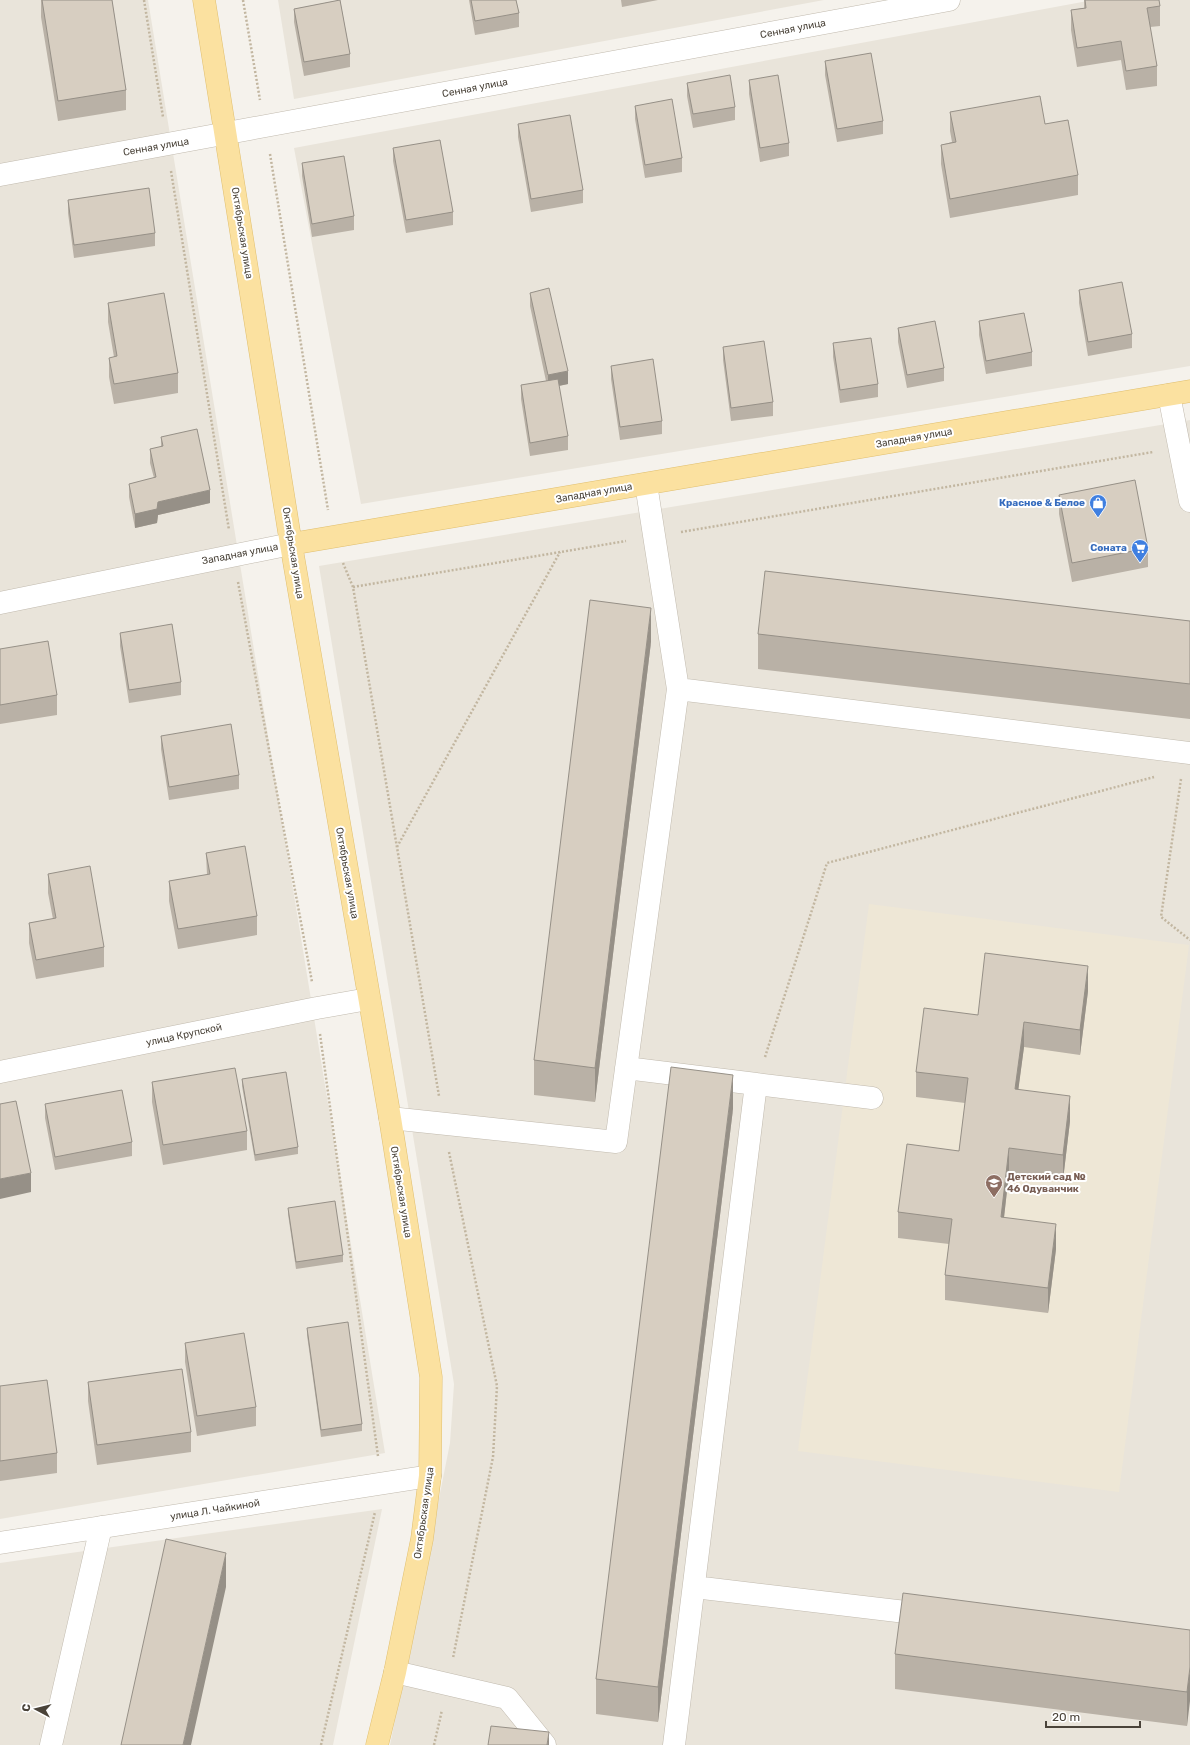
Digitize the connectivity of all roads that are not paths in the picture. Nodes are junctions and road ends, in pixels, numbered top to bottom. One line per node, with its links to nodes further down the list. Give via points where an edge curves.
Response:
1 (204, 0): 3 (main road, Октябрьская улица)
2 (949, 0): 3 (street, Сенная улица)
3 (226, 134): 4 (street, Сенная улица); 9 (main road, Октябрьская улица)
4 (0, 176)
5 (1190, 391): 6 (main road, Западная улица)
6 (1169, 395): 7 (main road, Западная улица); 8 (street)
7 (646, 484): 9 (main road, Западная улица); 11 (street)
8 (1190, 501)
9 (291, 544): 10 (street, Западная улица); 13 (main road, Октябрьская улица)
10 (0, 603)
11 (678, 689): 12 (street); 14 (street)
12 (1186, 759)
13 (368, 999): 15 (street, улица Крупской); 18 (main road, Октябрьская улица)
14 (626, 1068): 16 (street); 18 (street, via 616,1142)
15 (0, 1072)
16 (756, 1084): 17 (street); 22 (street)
17 (872, 1098)
18 (390, 1118): 19 (main road, Октябрьская улица, via 432,1377)
19 (430, 1476): 20 (street, улица Л. Чайкиной); 24 (main road, Октябрьская улица, via 422,1539)
20 (101, 1527): 21 (street, улица Л. Чайкиной); 25 (street)
21 (0, 1543)
22 (694, 1587): 23 (street); 28 (street)
23 (954, 1618)
24 (395, 1672): 26 (main road, Октябрьская улица); 27 (street, via 507,1698)
25 (51, 1745)
26 (377, 1745)
27 (546, 1745)
28 (674, 1745)

